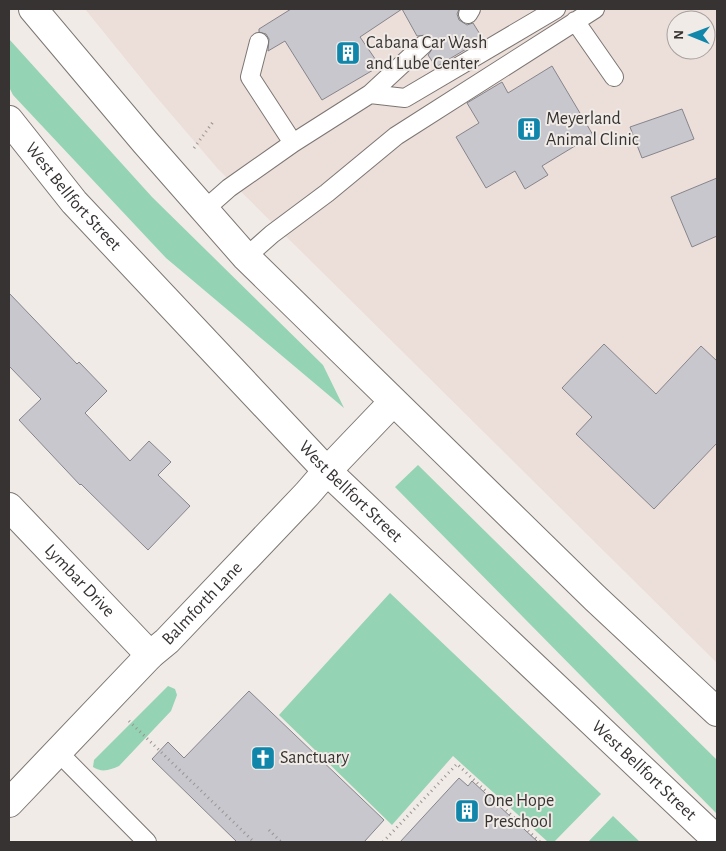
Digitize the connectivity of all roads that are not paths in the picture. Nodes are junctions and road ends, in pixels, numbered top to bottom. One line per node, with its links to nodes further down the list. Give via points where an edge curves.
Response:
1 (34, 9): 11 (main road)
2 (556, 9): 8 (lane, via 405,98)
3 (596, 9): 4 (lane)
4 (575, 21): 7 (lane); 12 (lane, via 396,136)
5 (259, 42): 10 (lane, via 250,77)
6 (422, 45): 8 (lane)
7 (614, 77)
8 (370, 94): 10 (lane)
9 (9, 120): 14 (main road, West Bellfort Street, via 74,202)
10 (292, 143): 11 (lane)
11 (204, 210): 12 (main road)
12 (246, 257): 13 (main road)
13 (393, 402): 14 (main road, Balmforth Lane); 17 (main road)
14 (327, 471): 16 (main road, Balmforth Lane, via 167,641); 20 (main road, West Bellfort Street)
15 (9, 507): 16 (main road, Lymbar Drive)
16 (150, 655): 18 (main road, Balmforth Lane)
17 (717, 712)
18 (58, 752): 19 (main road, Balmforth Lane); 21 (lane)
19 (9, 803)
20 (717, 840)
21 (147, 842)

